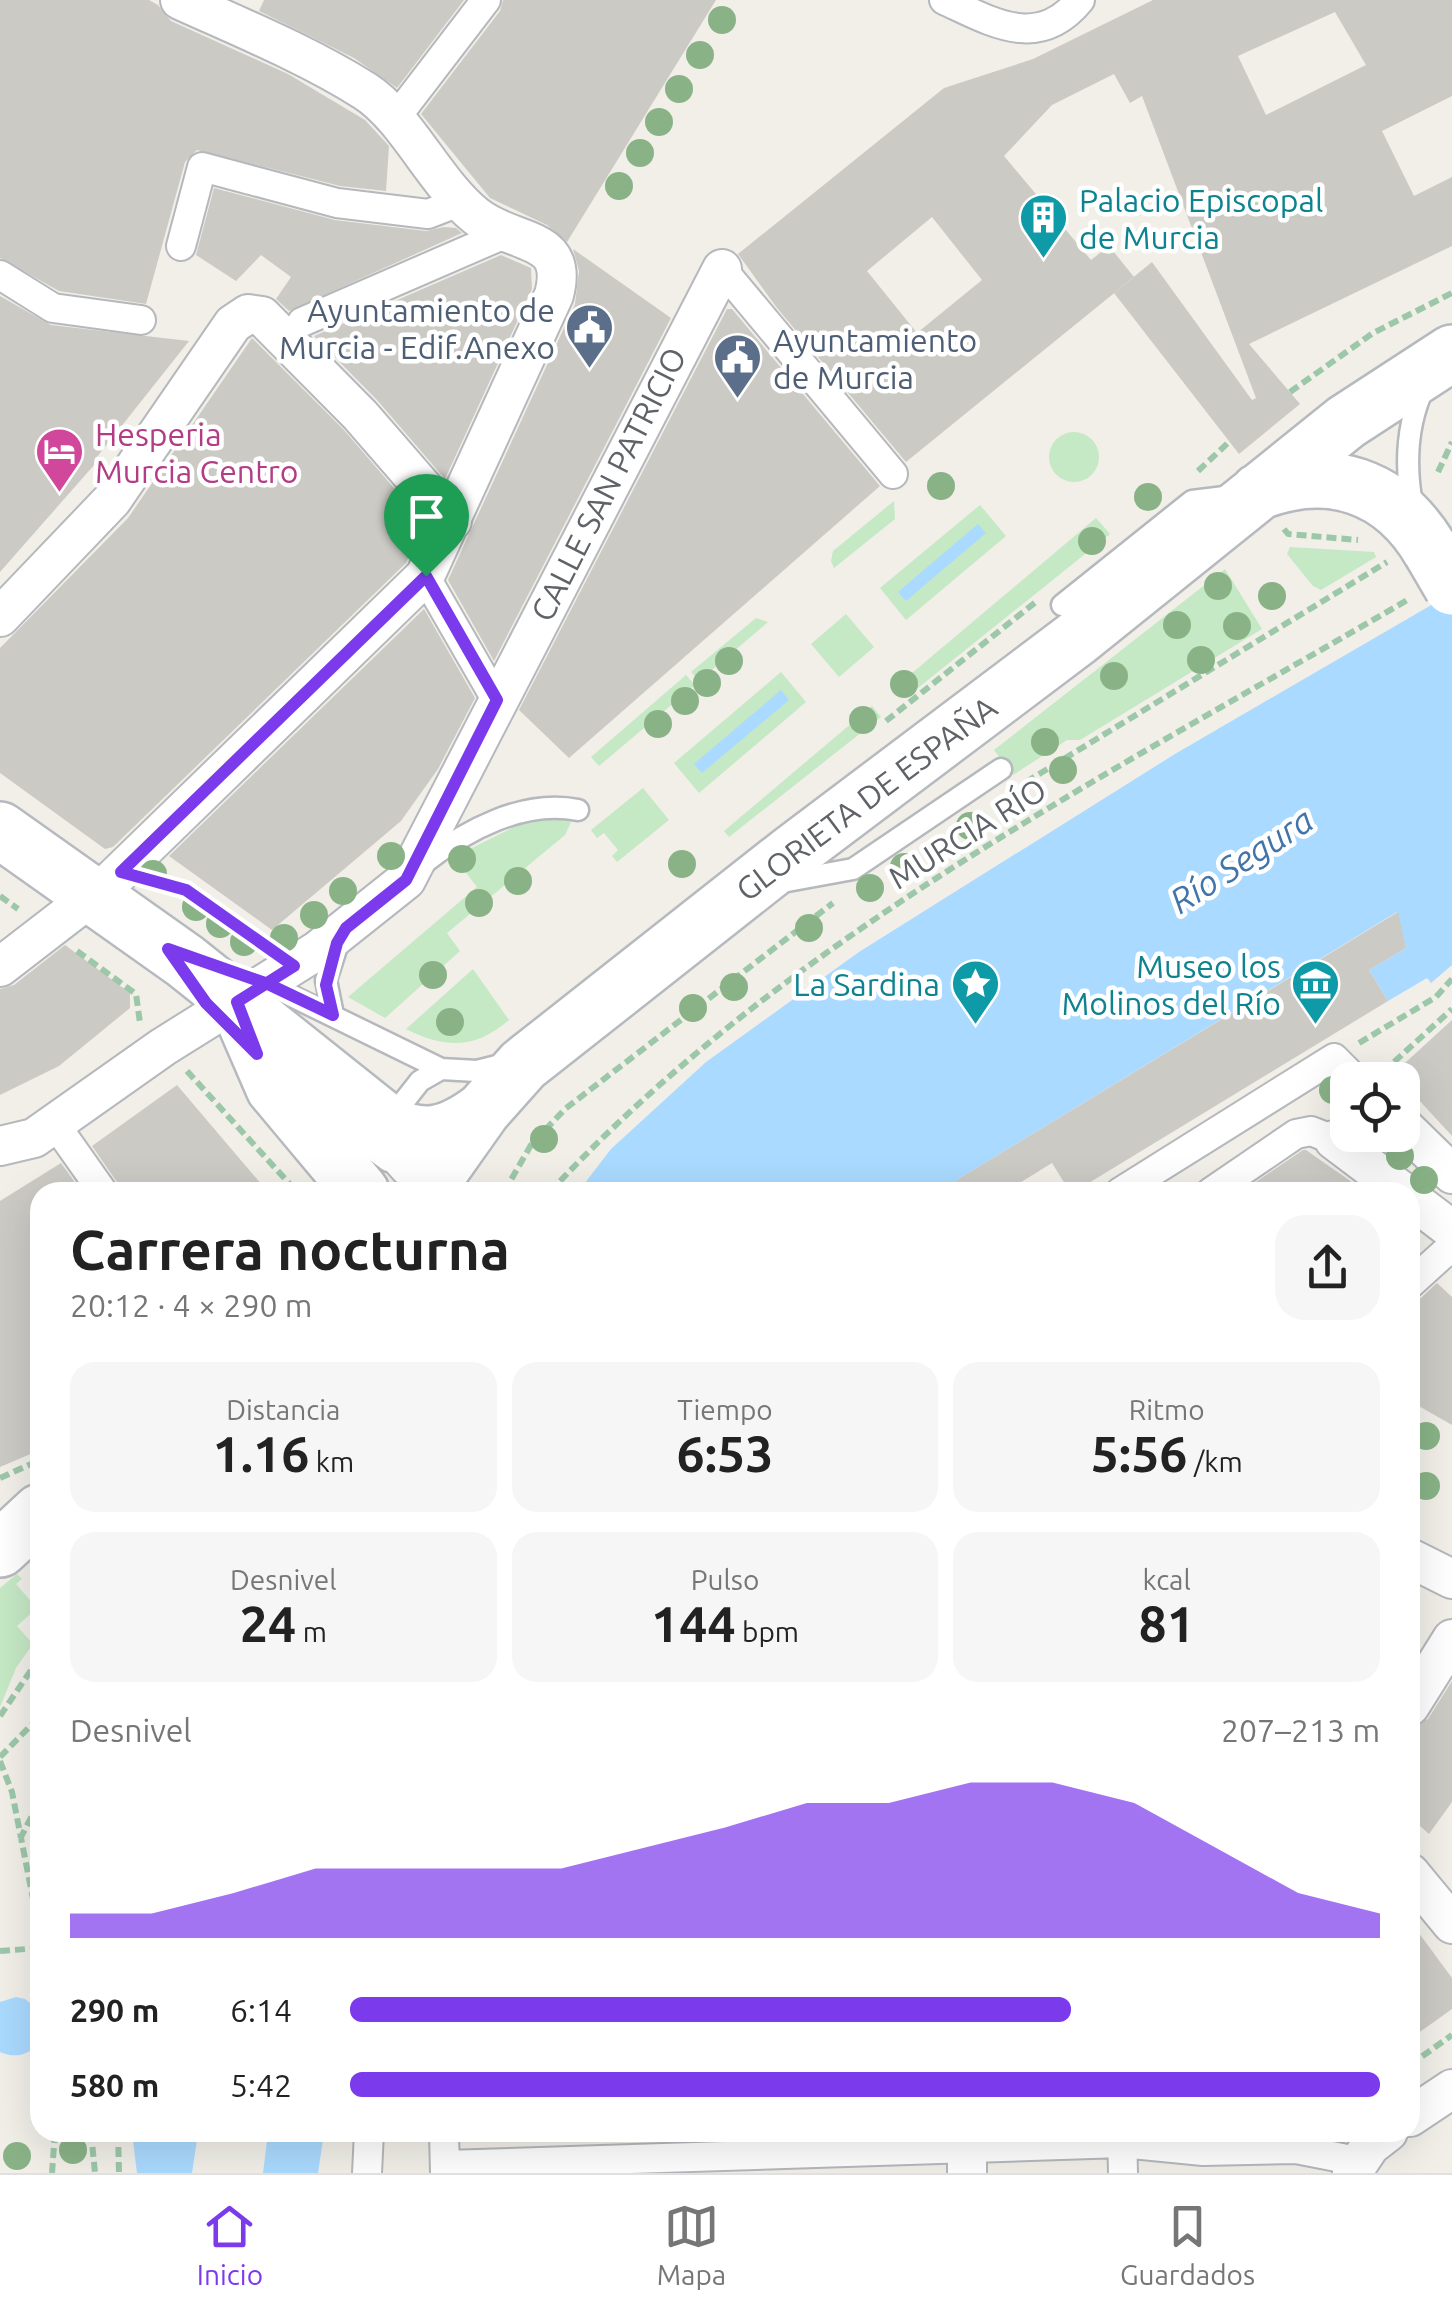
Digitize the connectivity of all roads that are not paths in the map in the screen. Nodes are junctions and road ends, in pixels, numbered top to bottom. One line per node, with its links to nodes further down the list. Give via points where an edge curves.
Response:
1 (180, 0): 5 (street, via 368,93)
2 (486, 0): 5 (street)
3 (944, 0): 4 (street, via 1024,32 1069,14)
4 (1080, 0)
5 (394, 120): 6 (street)
6 (460, 202): 7 (street); 8 (street, via 428,214 337,203 202,167)
7 (507, 233): 12 (street); 16 (street, via 548,251 560,274)
8 (180, 246)
9 (722, 269): 14 (street); 21 (street, CALLE SAN PATRICIO)
10 (0, 276): 11 (street, via 53,308)
11 (141, 320)
12 (293, 329): 16 (street); 20 (street, via 248,314 232,324 112,500)
13 (1452, 353): 15 (main road, GLORIETA DE ESPAÑA, via 1374,402); 17 (lane, via 1423,388 1410,432 1410,493)
14 (893, 474)
15 (1255, 494): 17 (main road, via 1304,481 1360,488 1400,509); 19 (lane, via 1192,501); 27 (main road, GLORIETA DE ESPAÑA)
16 (452, 521): 18 (street)
17 (1431, 568)
18 (426, 576): 21 (street); 26 (street)
19 (1062, 605)
20 (0, 618)
21 (497, 700): 25 (street, CALLE SAN PATRICIO)
22 (1001, 768): 27 (lane, via 853,869)
23 (578, 810): 25 (lane, via 520,811 449,845)
24 (0, 830): 26 (main road)
25 (406, 880): 28 (street)
26 (107, 884): 29 (street); 30 (main road, via 168,949)
27 (746, 889): 32 (main road, GLORIETA DE ESPAÑA)
28 (346, 928): 30 (street); 31 (lane, via 328,968)
29 (0, 968)
30 (247, 985): 31 (lane); 35 (street); 40 (main road, via 344,1089); 40 (main road, via 257,1054 274,1088)
31 (333, 1015): 34 (lane)
32 (548, 1046): 34 (lane, via 494,1068); 40 (main road, GLORIETA DE ESPAÑA, via 483,1110)
33 (1338, 1062): 43 (street, via 1334,1058)
34 (441, 1069): 40 (lane, via 420,1081)
35 (55, 1124): 38 (street, via 34,1138); 42 (street)
36 (1330, 1138): 44 (street, via 1296,1134)
37 (1420, 1143): 41 (street)
38 (0, 1146)
39 (1350, 1152): 45 (street)
40 (403, 1170)
41 (1452, 1174)
42 (96, 1182)
43 (1136, 1182)
44 (1226, 1182)
45 (1390, 1182)
46 (1420, 1206): 47 (street)
47 (1452, 1230)
48 (1452, 1246): 49 (street)
49 (1420, 1275)
50 (30, 1506): 52 (main road)
51 (30, 1521): 53 (main road)
52 (0, 1525)
53 (0, 1549)
54 (1420, 1563): 55 (street)
55 (1452, 1578)
56 (1452, 1639): 57 (street)
57 (1420, 1690)
58 (1420, 1884): 59 (street)
59 (1452, 1924)
60 (1452, 2089): 61 (street)
61 (1420, 2110)
62 (369, 2142): 74 (street)
63 (444, 2142): 73 (street)
64 (1074, 2142): 68 (street)
65 (1122, 2142): 75 (street)
66 (1147, 2142): 72 (street, via 1203,2151 1296,2148)
67 (1379, 2142): 72 (street)
68 (967, 2151): 69 (street)
69 (916, 2152): 70 (street)
70 (701, 2154): 71 (street)
71 (656, 2155): 73 (street)
72 (1355, 2167)
73 (445, 2169)
74 (367, 2173)
75 (1122, 2173)

